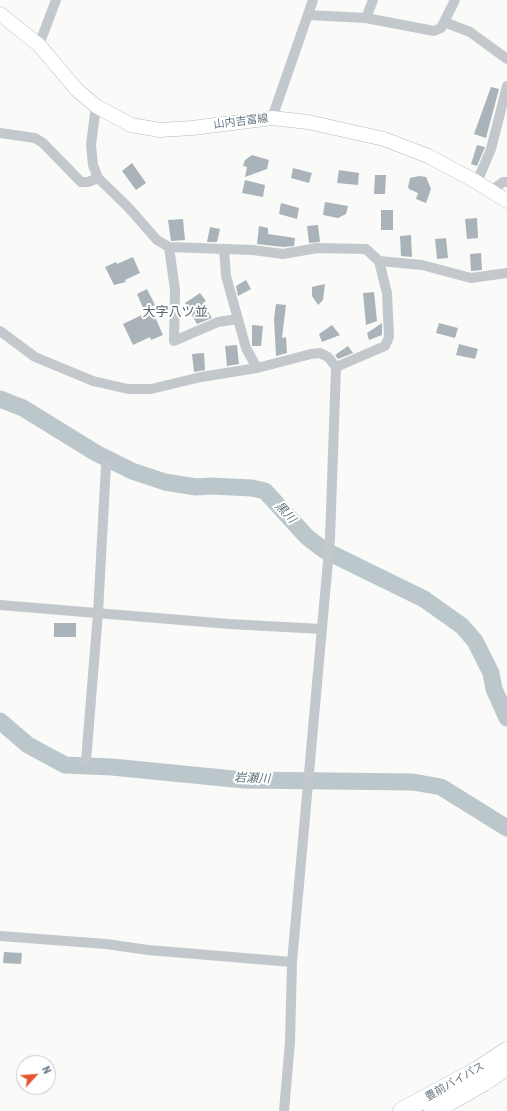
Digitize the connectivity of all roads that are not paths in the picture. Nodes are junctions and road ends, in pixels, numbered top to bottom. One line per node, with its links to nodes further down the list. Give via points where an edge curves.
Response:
1 (56, 0): 9 (street)
2 (313, 0): 6 (street)
3 (373, 0): 7 (street)
4 (455, 0): 8 (street)
5 (0, 14): 9 (main road, 山内吉富線)
6 (308, 15): 7 (street); 13 (street)
7 (366, 18): 8 (street, via 434,31 441,28)
8 (444, 22): 10 (street, via 470,32)
9 (40, 44): 12 (main road, 山内吉富線, via 77,90)
10 (507, 59)
11 (507, 86): 16 (street, via 491,149)
12 (96, 106): 13 (main road, 山内吉富線, via 132,125 160,130); 15 (street, via 91,145 93,165)
13 (272, 118): 16 (main road, 山内吉富線, via 308,122 384,139 428,156)
14 (0, 133): 15 (street, via 35,138 81,182)
15 (98, 178): 20 (street, via 157,240)
16 (477, 182): 18 (main road, 山内吉富線)
17 (507, 182): 18 (street)
18 (491, 190): 19 (main road, 山内吉富線)
19 (507, 201)
20 (169, 247): 21 (street); 24 (street, via 176,290 174,340 218,322)
21 (224, 249): 22 (street, via 282,254 317,248 366,249); 24 (street, via 226,276)
22 (379, 261): 23 (street, via 422,265 471,278); 26 (street, via 387,293 389,338 385,346)
23 (507, 273)
24 (238, 319): 27 (street, via 246,348)
25 (0, 331): 27 (street, via 35,357 93,381 128,389 151,389 201,377)
26 (336, 367): 27 (street, via 320,353); 31 (street, via 330,538)
27 (257, 368)
28 (106, 464): 30 (street)
29 (0, 605): 30 (street)
30 (98, 613): 31 (street); 32 (street)
31 (322, 629): 34 (street)
32 (86, 761)
33 (0, 936): 34 (street)
34 (292, 962): 37 (street, via 290,1042)
35 (507, 1051): 38 (highway, 豊前バイパス)
36 (507, 1066): 39 (highway, 豊前バイパス)
37 (284, 1111)
38 (402, 1111)
39 (433, 1111)

